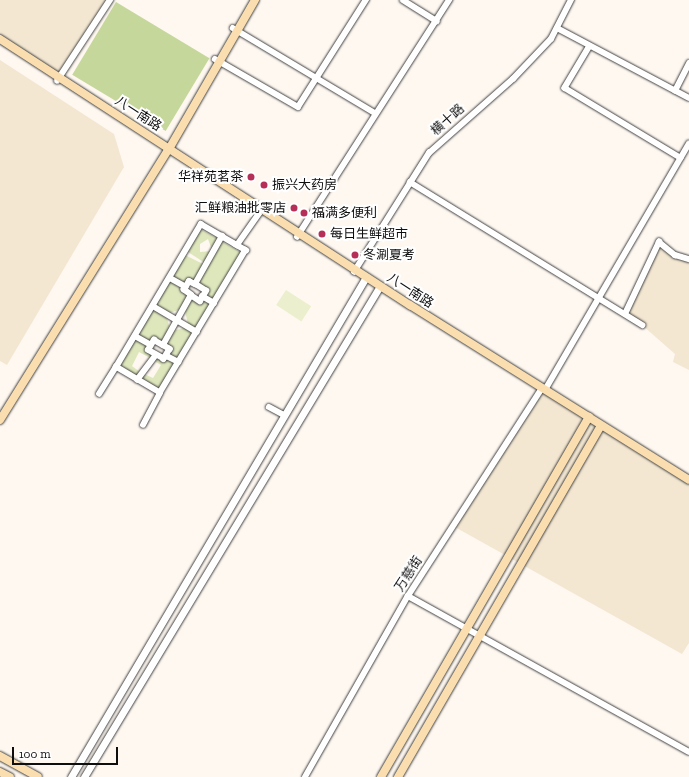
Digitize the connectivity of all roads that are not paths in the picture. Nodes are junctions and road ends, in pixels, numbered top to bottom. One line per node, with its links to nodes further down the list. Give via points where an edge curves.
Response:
1 (110, 0): 17 (street)
2 (249, 0): 10 (main road)
3 (255, 0): 10 (main road)
4 (366, 0): 16 (street)
5 (403, 0): 8 (street)
6 (449, 0): 8 (street)
7 (571, 0): 9 (street, 横十路)
8 (437, 21): 20 (street)
9 (556, 28): 13 (street); 24 (street, 横十路, via 514,80 429,153)
10 (235, 30): 14 (main road); 16 (street)
11 (0, 39): 17 (main road, 八一南路)
12 (0, 44): 17 (main road, 八一南路)
13 (590, 46): 18 (street); 23 (street, via 565,88)
14 (217, 60): 16 (street, via 298,107); 22 (main road)
15 (689, 63): 18 (street)
16 (316, 78): 20 (street)
17 (58, 80): 22 (main road, 八一南路)
18 (675, 91): 19 (street)
19 (689, 98)
20 (375, 113): 26 (street)
21 (689, 144): 23 (street, 万慈街)
22 (166, 149): 25 (main road, 八一南路); 57 (main road); 60 (main road)
23 (681, 158): 38 (street, 万慈街)
24 (410, 182): 30 (street, 横十路); 38 (street)
25 (261, 211): 26 (main road, 八一南路); 28 (street)
26 (298, 235): 30 (main road, 八一南路)
27 (222, 236): 28 (street); 31 (street, via 201,224); 33 (street)
28 (235, 244): 39 (street, via 246,250)
29 (689, 259): 41 (street, via 675,255 659,242)
30 (354, 271): 32 (main road, 八一南路)
31 (170, 278): 34 (street); 40 (street)
32 (365, 278): 35 (main road, 八一南路); 58 (street)
33 (195, 284): 34 (street, via 189,281); 37 (street, via 206,291)
34 (186, 287): 36 (street, via 184,290)
35 (379, 287): 53 (main road, 八一南路); 74 (street)
36 (191, 295): 37 (street, via 200,301); 42 (street)
37 (202, 296): 39 (street)
38 (601, 299): 41 (street); 53 (street, 万慈街)
39 (214, 303): 44 (street)
40 (153, 306): 42 (street); 45 (street)
41 (625, 314): 43 (street)
42 (177, 320): 44 (street); 46 (street)
43 (642, 325)
44 (197, 332): 50 (street)
45 (135, 336): 47 (street); 51 (street)
46 (163, 344): 47 (street, via 154,340); 49 (street, via 170,349)
47 (151, 345): 48 (street, via 148,350)
48 (156, 355): 49 (street, via 164,359); 52 (street)
49 (166, 356): 50 (street)
50 (179, 362): 54 (street)
51 (116, 367): 52 (street); 55 (street)
52 (137, 380): 54 (street)
53 (543, 390): 59 (main road, 八一南路); 65 (street, 万慈街)
54 (160, 393): 61 (street)
55 (99, 394)
56 (269, 407): 58 (street)
57 (0, 410)
58 (284, 415): 73 (street)
59 (588, 419): 62 (main road, 八一南路); 66 (main road)
60 (0, 420)
61 (142, 425)
62 (600, 426): 63 (main road, 八一南路); 64 (main road, 八一南路); 67 (main road)
63 (689, 480)
64 (689, 484)
65 (408, 596): 66 (street); 75 (street, 万慈街)
66 (467, 629): 67 (street); 76 (main road)
67 (479, 636): 68 (street); 77 (main road)
68 (689, 752)
69 (0, 756): 72 (main road)
70 (0, 772): 71 (main road)
71 (10, 777)
72 (38, 777)
73 (71, 777)
74 (84, 777)
75 (305, 777)
76 (381, 777)
77 (398, 777)

